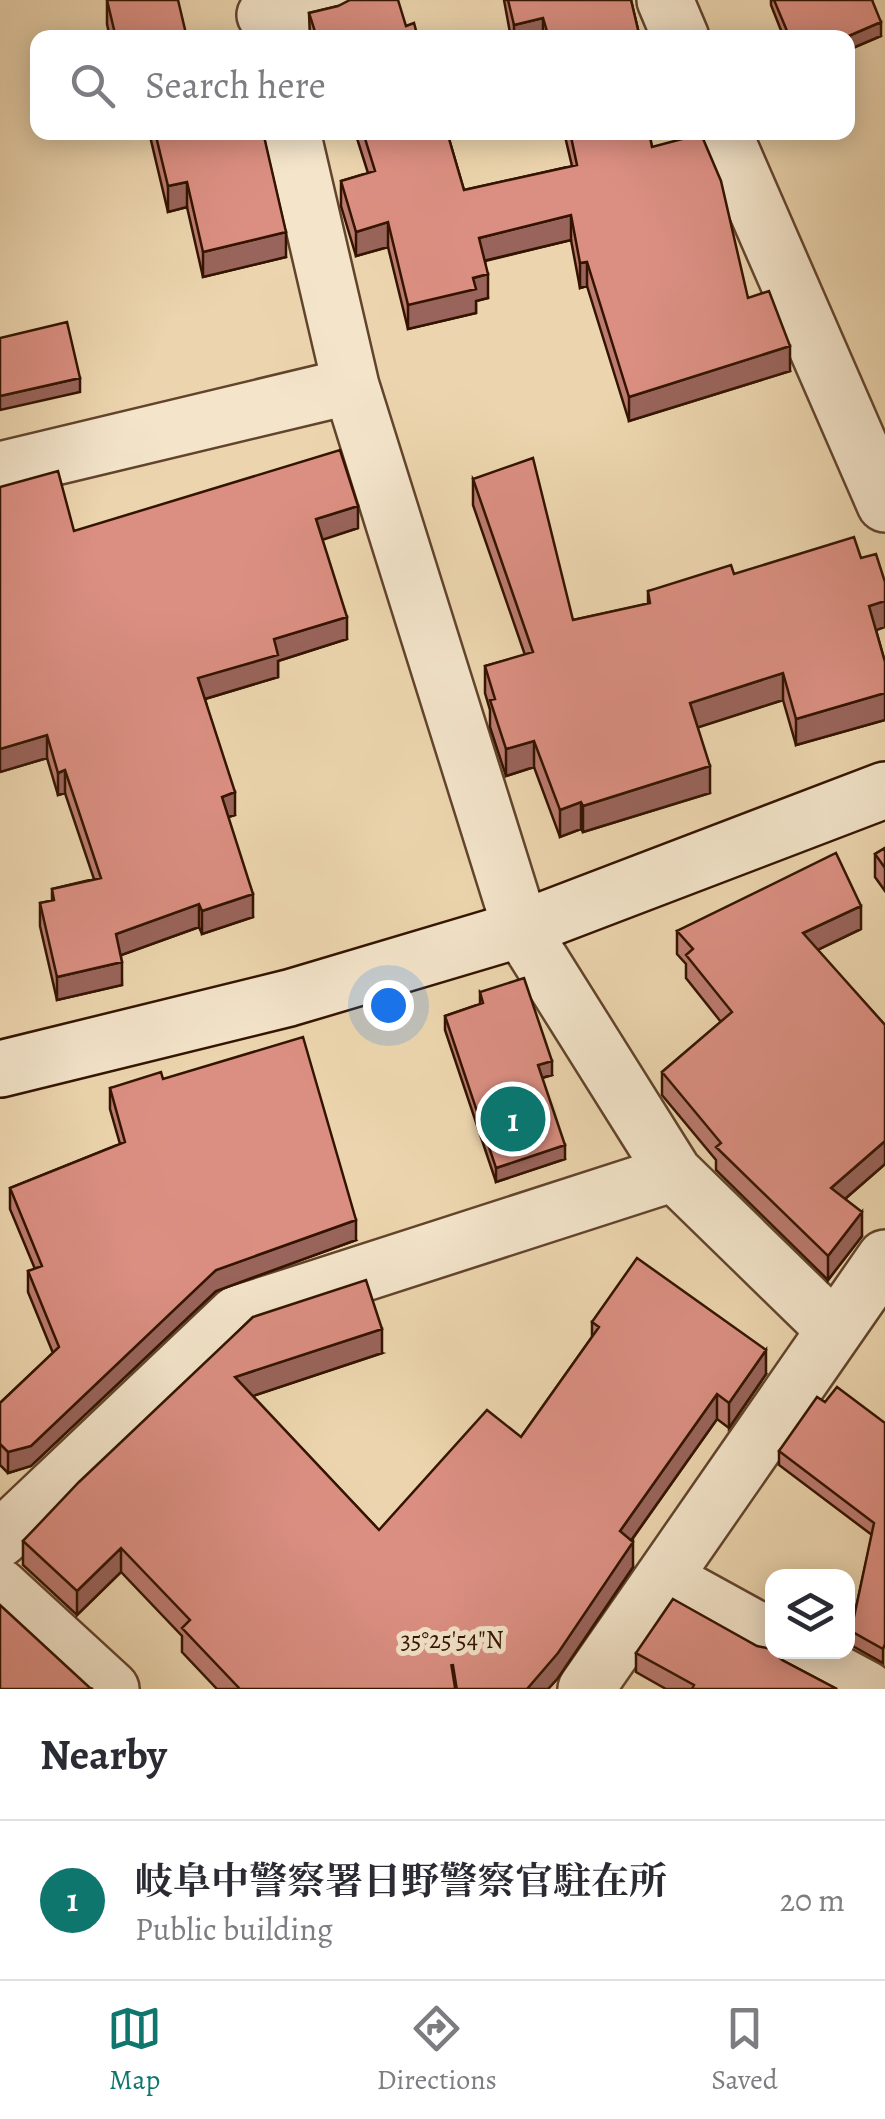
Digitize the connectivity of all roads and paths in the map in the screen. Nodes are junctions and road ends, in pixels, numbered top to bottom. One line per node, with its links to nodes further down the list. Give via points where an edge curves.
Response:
1 (330, 0): 3 (street)
2 (664, 0): 4 (street)
3 (266, 18)
4 (677, 30)
5 (294, 140): 7 (street)
6 (726, 140): 9 (street)
7 (351, 386): 8 (street); 11 (street)
8 (0, 470)
9 (885, 504)
10 (885, 790): 11 (street)
11 (521, 929): 12 (street, via 288,998); 13 (street)
12 (0, 1069)
13 (674, 1173): 15 (street); 16 (street, via 237,1314)
14 (885, 1258): 15 (street)
15 (835, 1330): 17 (street)
16 (0, 1539)
17 (662, 1578): 19 (street); 22 (street)
18 (0, 1587): 21 (street)
19 (765, 1634)
20 (810, 1659): 23 (street)
21 (111, 1689)
22 (586, 1689)
23 (866, 1689)

